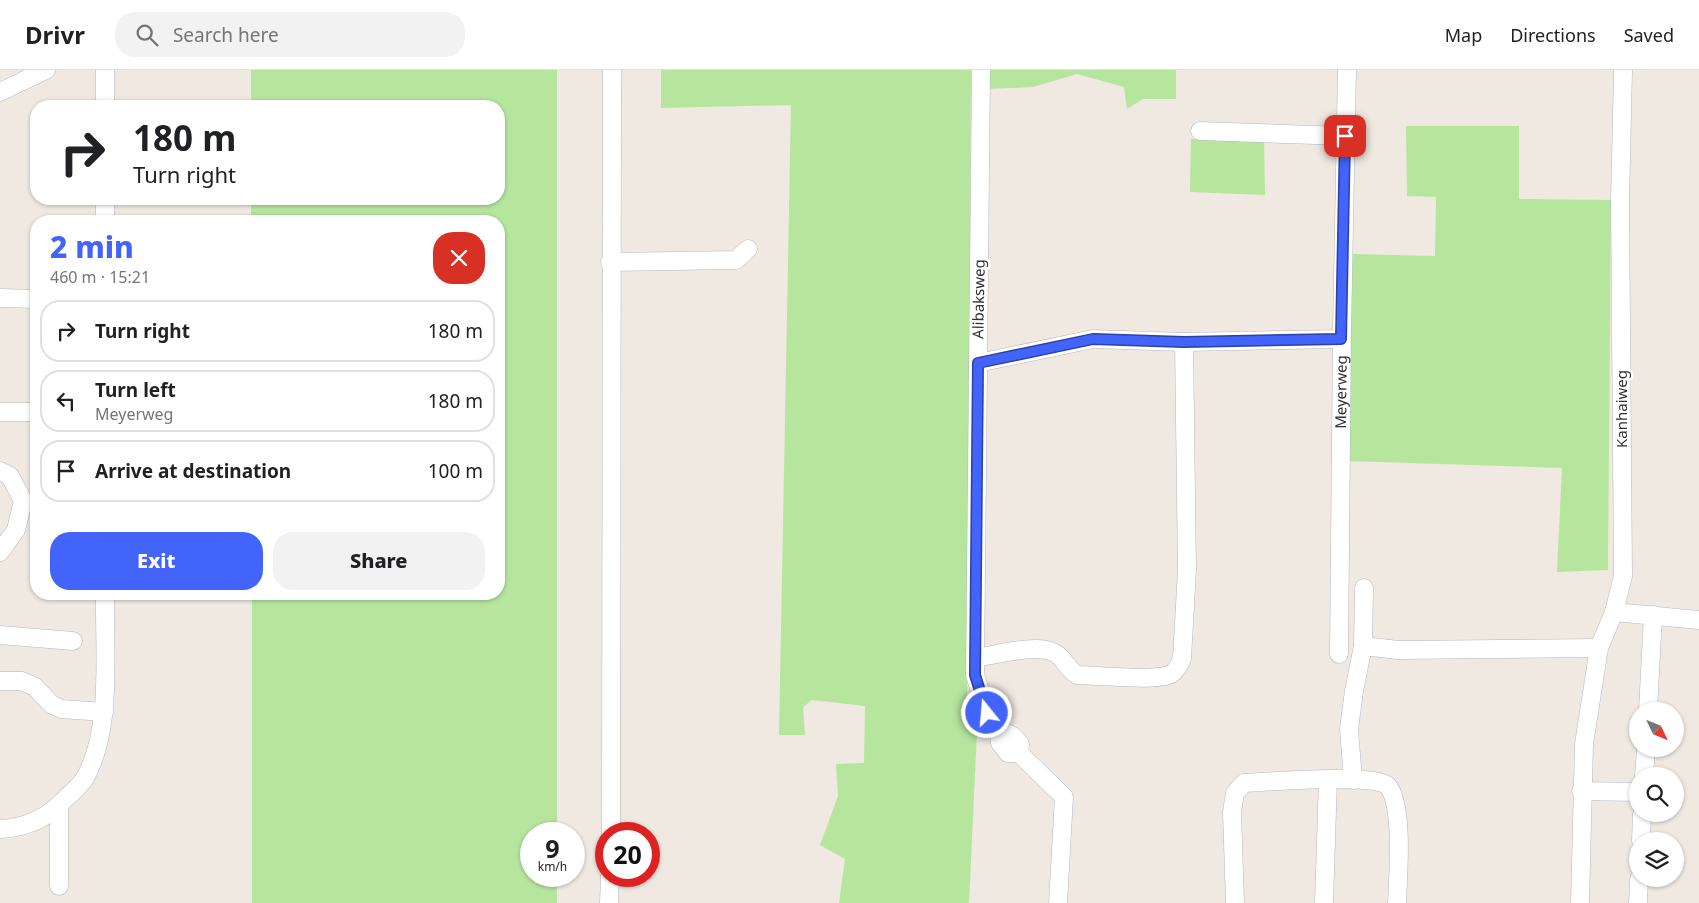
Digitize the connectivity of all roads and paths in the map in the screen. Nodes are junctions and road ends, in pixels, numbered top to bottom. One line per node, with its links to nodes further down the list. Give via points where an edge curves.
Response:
1 (46, 70): 7 (street)
2 (105, 70): 8 (street)
3 (612, 70): 12 (street)
4 (981, 70): 17 (street, Alibaksweg)
5 (1347, 70): 10 (street, Meyerweg)
6 (1623, 70): 24 (street, Kanhaiweg, via 1620,202 1623,576)
7 (0, 92)
8 (105, 100)
9 (1200, 131): 10 (street)
10 (1345, 136): 15 (street, Meyerweg)
11 (748, 248): 12 (street, via 736,260)
12 (610, 262): 41 (street)
13 (0, 298): 14 (street)
14 (30, 299)
15 (1341, 339): 16 (street); 31 (street, Meyerweg)
16 (1184, 342): 17 (street, via 1093,339); 32 (street, via 1187,570 1182,658 1178,667 1171,674 1155,677 1077,675 1057,654 1046,650)
17 (978, 363): 32 (street, Alibaksweg)
18 (0, 412): 19 (street)
19 (30, 412)
20 (0, 471): 21 (street, via 10,476 23,501 16,530)
21 (0, 552)
22 (1364, 588): 29 (street)
23 (105, 600): 35 (street)
24 (1614, 612): 25 (street); 30 (street, Kanhaiweg)
25 (1653, 615): 26 (street); 34 (street)
26 (1699, 620)
27 (0, 635): 28 (street)
28 (73, 641)
29 (1363, 646): 30 (street, via 1398,650); 37 (street, via 1349,729)
30 (1599, 648): 38 (street, Kanhaiweg, via 1584,744)
31 (1339, 654)
32 (975, 658): 47 (street, Alibaksweg, via 975,675 987,713 1009,743 1060,793 1065,802)
33 (0, 681): 35 (street, via 22,681 35,687 52,705 62,709)
34 (1648, 702)
35 (104, 712): 40 (street, via 100,741 84,780)
36 (1328, 779): 37 (street); 48 (street, via 1244,783 1235,793 1232,812); 49 (street)
37 (1353, 780): 50 (street, via 1378,780 1388,786 1398,831)
38 (1581, 791): 39 (street); 51 (street, Kanhaiweg)
39 (1629, 792)
40 (59, 806): 42 (street, via 36,822); 43 (street)
41 (610, 822)
42 (0, 829)
43 (59, 886)
44 (610, 887): 46 (street)
45 (1639, 887): 52 (street)
46 (609, 903)
47 (1058, 903)
48 (1235, 903)
49 (1324, 903)
50 (1397, 903)
51 (1580, 903)
52 (1638, 903)

